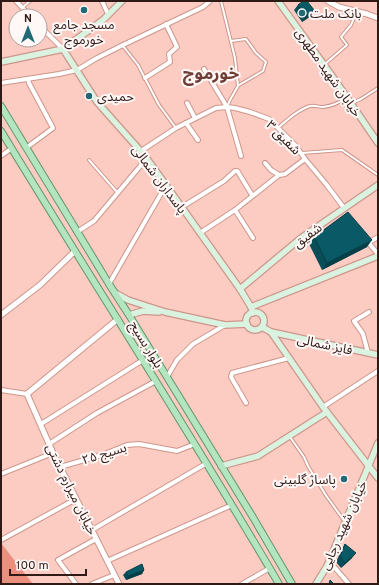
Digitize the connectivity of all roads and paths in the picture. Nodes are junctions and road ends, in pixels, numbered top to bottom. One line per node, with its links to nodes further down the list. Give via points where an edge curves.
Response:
1 (16, 1): 9 (street)
2 (30, 1): 9 (lane)
3 (102, 1): 11 (street)
4 (122, 1): 11 (main road)
5 (210, 1): 13 (street, via 203,7)
6 (221, 1): 15 (lane)
7 (278, 1): 19 (main road, خیابان شهید مطهری)
8 (328, 1): 10 (street)
9 (22, 8)
10 (357, 12): 12 (street); 19 (lane, via 341,37 347,46)
11 (108, 14): 17 (main road)
12 (378, 18)
13 (166, 24): 16 (street); 22 (street, via 177,47 169,54 170,62)
14 (48, 34): 17 (street)
15 (231, 41): 25 (lane); 25 (lane, via 246,39 266,62 263,71)
16 (123, 45): 21 (street); 22 (lane)
17 (63, 49): 18 (main road); 21 (main road, پاسداران شمالی)
18 (1, 62)
19 (324, 64): 27 (main road, خیابان شهید مطهری)
20 (204, 69): 31 (street)
21 (77, 70): 23 (street); 41 (main road, پاسداران شمالی, via 97,102)
22 (145, 78): 34 (lane, via 159,105)
23 (28, 79): 24 (street); 40 (street, via 53,128)
24 (1, 83)
25 (238, 86): 31 (lane)
26 (378, 88): 28 (lane)
27 (347, 98): 28 (main road, خیابان شهید مطهری); 35 (lane, via 328,106 311,106 295,114)
28 (351, 103): 38 (main road, خیابان شهید مطهری)
29 (187, 104): 32 (street)
30 (1, 106): 40 (main road, بلوار بسیج)
31 (227, 107): 32 (street, شفیق ۳, via 216,108); 35 (street, شفیق ۳, via 269,119); 44 (street)
32 (195, 118): 33 (street, شفیق ۳)
33 (186, 123): 34 (street, شفیق ۳); 37 (street)
34 (176, 128): 41 (street, شفیق ۳)
35 (278, 128): 42 (street, شفیق ۳)
36 (1, 131): 39 (main road, بلوار بسیج)
37 (198, 140)
38 (378, 143)
39 (12, 148): 43 (street); 65 (main road, بلوار بسیج)
40 (26, 148): 59 (main road, بلوار بسیج)
41 (140, 151): 45 (main road, پاسداران شمالی)
42 (301, 153): 46 (street, شفیق ۳); 50 (lane, via 342,150)
43 (1, 156)
44 (241, 156)
45 (147, 158): 51 (main road, پاسداران شمالی); 53 (street)
46 (305, 159): 49 (street, via 285,174); 56 (street, شفیق ۳, via 326,184)
47 (89, 160): 53 (lane)
48 (265, 163): 49 (street)
49 (279, 175): 54 (street)
50 (378, 175)
51 (166, 185): 55 (main road, پاسداران شمالی); 67 (street)
52 (378, 185): 56 (main road, شفیق)
53 (118, 192): 59 (street, via 94,222)
54 (252, 195): 55 (street, via 235,171 224,181); 57 (street)
55 (182, 207): 60 (main road, پاسداران شمالی)
56 (342, 209): 58 (street, شفیق ۳); 68 (main road, شفیق, via 301,238)
57 (234, 210): 60 (street); 63 (street)
58 (345, 216)
59 (77, 232): 67 (main road, بلوار بسیج)
60 (200, 233): 68 (main road, پاسداران شمالی)
61 (364, 237): 64 (street)
62 (378, 237): 64 (street)
63 (253, 238)
64 (368, 243): 66 (street)
65 (75, 251): 73 (street, via 40,285); 75 (main road, بلوار بسیج)
66 (378, 255): 70 (main road)
67 (109, 284): 69 (main road, بلوار بسیج)
68 (240, 289): 70 (main road, پاسداران شمالی)
69 (115, 293): 71 (main road); 74 (main road, بلوار بسیج)
70 (252, 310): 76 (main road, via 247,318); 78 (main road, via 260,314 264,320)
71 (165, 312): 74 (main road, via 143,311); 77 (main road)
72 (369, 312): 80 (street, via 354,321 363,334)
73 (1, 315)
74 (129, 315): 75 (main road); 85 (main road, بلوار بسیج)
75 (118, 319): 83 (main road, بلوار بسیج); 88 (street)
76 (247, 324): 77 (main road); 78 (main road, via 252,330)
77 (225, 325): 85 (street, via 193,344 177,360)
78 (262, 327): 79 (main road)
79 (271, 332): 80 (main road, فایز شمالی); 82 (main road)
80 (368, 353): 81 (main road, فایز شمالی)
81 (378, 355)
82 (289, 358): 91 (street, via 232,373 231,377); 92 (main road)
83 (143, 360): 86 (main road, بلوار بسیج); 93 (street)
84 (378, 371): 92 (street)
85 (167, 377): 89 (main road, بلوار بسیج)
86 (156, 381): 90 (main road, بلوار بسیج); 95 (street, via 97,413)
87 (1, 390): 88 (street)
88 (27, 394): 93 (street, خیابان میرارم دشتی)
89 (178, 395): 90 (main road); 100 (main road, بلوار بسیج)
90 (168, 401): 96 (main road, بلوار بسیج)
91 (246, 403)
92 (325, 409): 94 (main road); 101 (main road)
93 (41, 424): 95 (street, خیابان میرارم دشتی)
94 (289, 436): 100 (main road, via 258,456); 107 (lane)
95 (49, 444): 98 (street, خیابان میرارم دشتی)
96 (195, 444): 99 (main road, بلوار بسیج); 102 (street, بسیج ۲۵, via 177,451 139,444 127,446)
97 (378, 444): 101 (main road, خیابان شهید رجایی)
98 (53, 453): 102 (street, خیابان میرارم دشتی); 103 (street)
99 (207, 463): 106 (main road, بلوار بسیج); 108 (street)
100 (221, 466): 120 (main road, بلوار بسیج)
101 (369, 466): 104 (main road); 107 (main road, خیابان شهید رجایی)
102 (60, 467): 105 (street, خیابان میرارم دشتی)
103 (1, 474)
104 (378, 478)
105 (76, 499): 108 (street, خیابان میرارم دشتی); 109 (street)
106 (232, 505): 111 (street); 113 (main road, بلوار بسیج)
107 (345, 523): 112 (main road, خیابان شهید رجایی)
108 (92, 530): 110 (street, خیابان میرارم دشتی)
109 (1, 540)
110 (96, 540): 111 (street, خیابان میرارم دشتی); 115 (street, via 58,560)
111 (107, 561): 114 (street, خیابان میرارم دشتی)
112 (329, 561): 121 (main road, خیابان شهید رجایی); 122 (street)
113 (270, 568): 118 (street); 119 (main road, بلوار بسیج)
114 (114, 575): 116 (street); 117 (street, خیابان میرارم دشتی)
115 (76, 584)
116 (92, 584)
117 (119, 584)
118 (242, 584)
119 (279, 584)
120 (292, 584)
121 (316, 584)
122 (349, 584)

